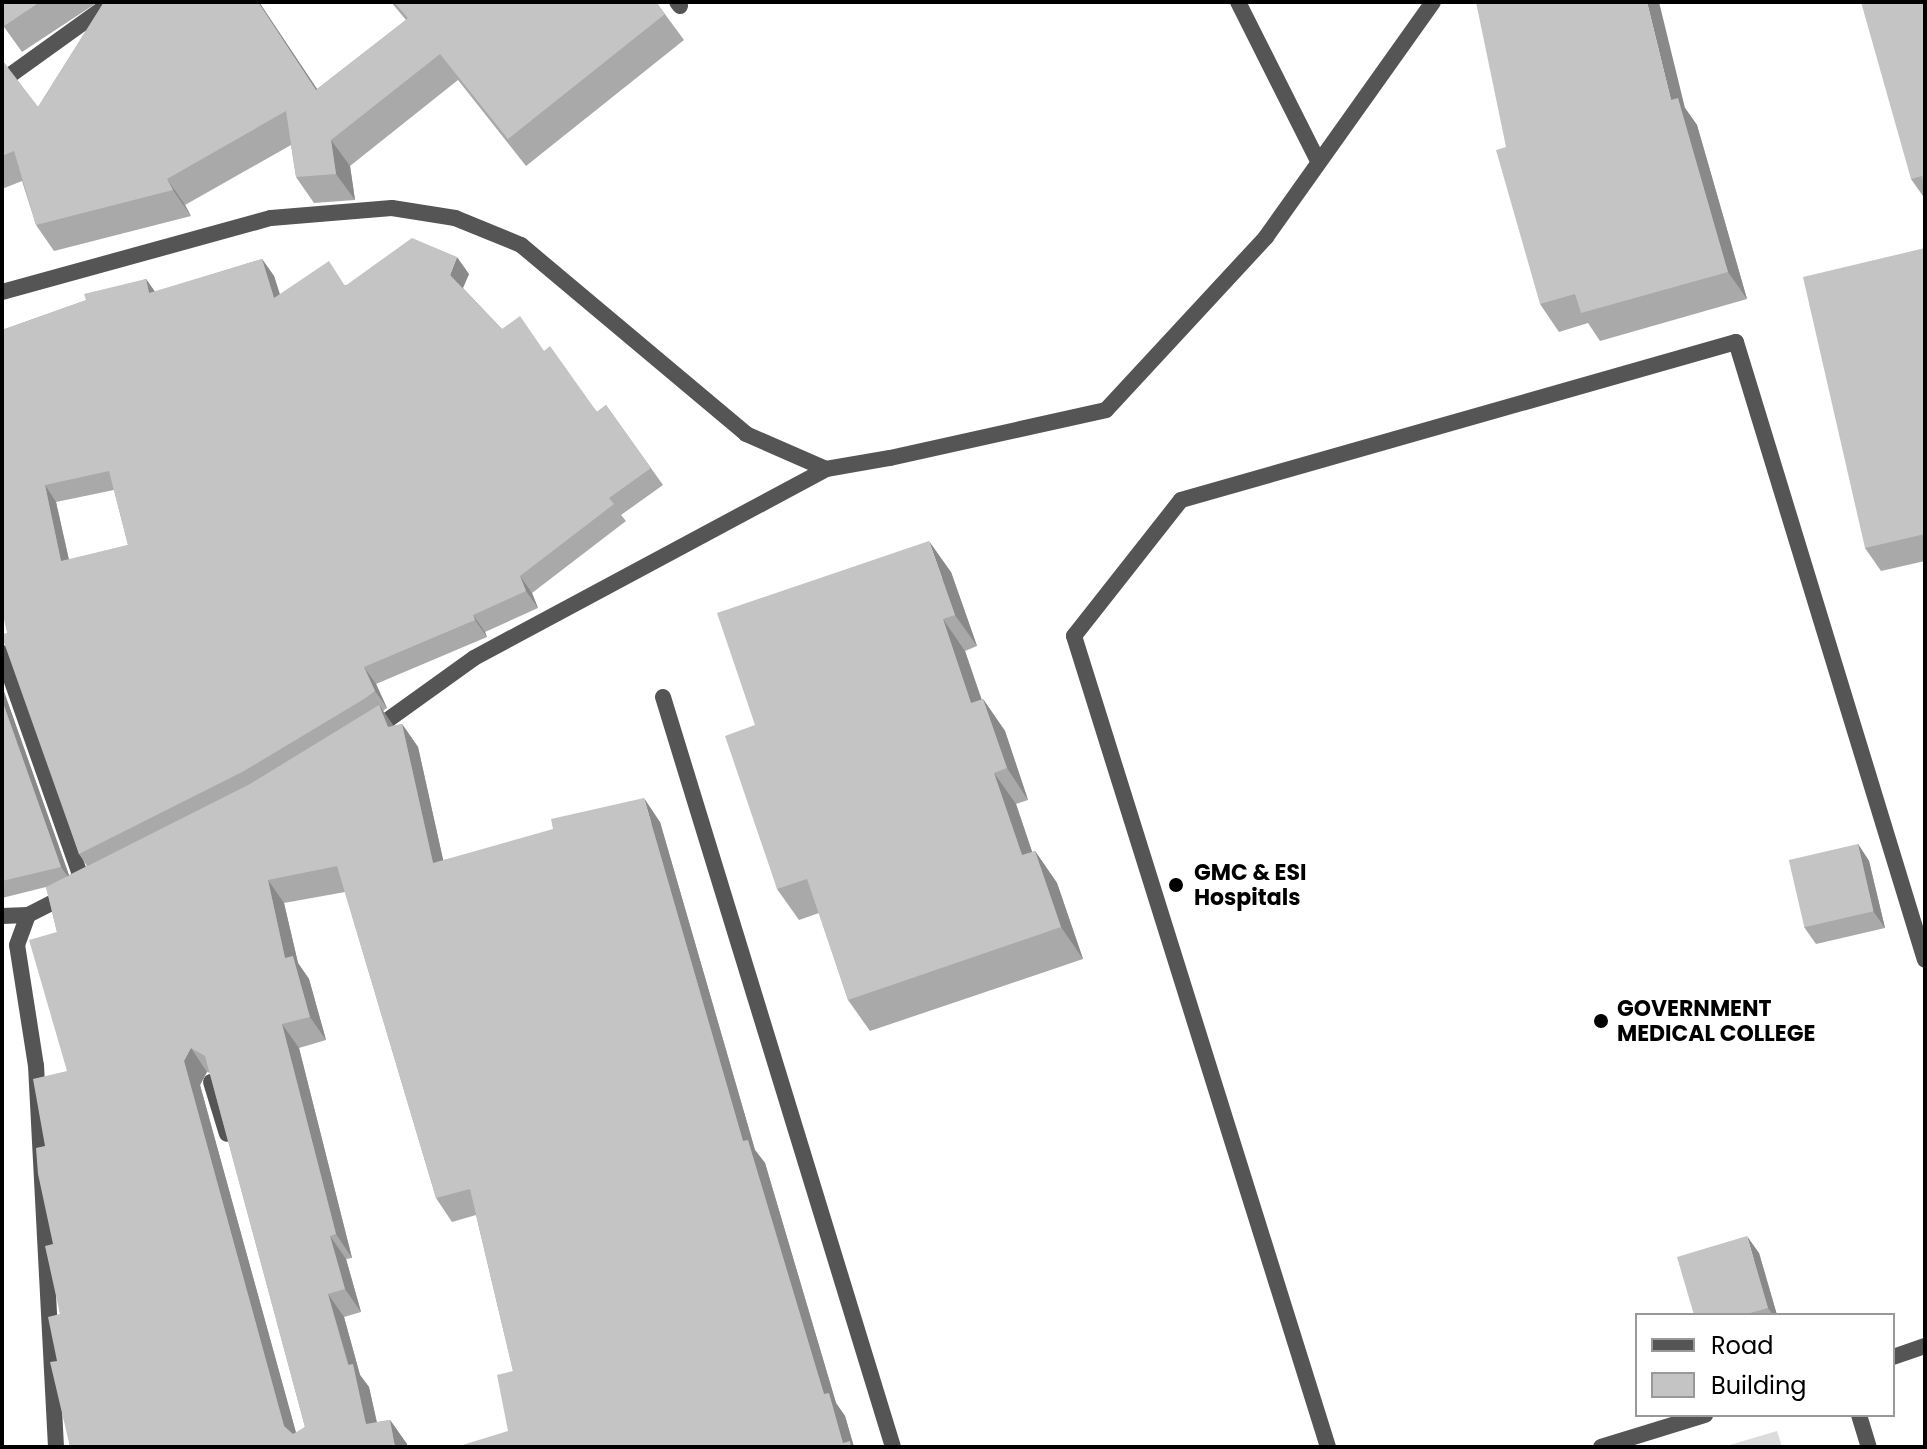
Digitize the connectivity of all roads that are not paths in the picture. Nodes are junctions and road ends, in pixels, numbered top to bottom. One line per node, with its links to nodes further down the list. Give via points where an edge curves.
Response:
1 (112, 2): 4 (street)
2 (1238, 2): 5 (street)
3 (1433, 2): 5 (street)
4 (2, 81)
5 (1318, 161): 7 (street, via 1266,237 1106,410)
6 (2, 292): 7 (street, via 271,218 392,208 455,218 521,245 746,434)
7 (826, 469): 10 (street, via 474,658)
8 (2, 653): 11 (street, via 90,883)
9 (663, 697): 21 (street)
10 (355, 742)
11 (28, 915): 12 (street); 20 (street, via 17,945 36,1066)
12 (2, 916)
13 (1925, 960): 22 (street, via 1736,342 1181,500 1074,636)
14 (211, 1082): 15 (street)
15 (233, 1154)
16 (1925, 1346): 17 (street)
17 (1895, 1356)
18 (1698, 1417): 23 (street)
19 (1860, 1417): 24 (street)
20 (56, 1447)
21 (893, 1447)
22 (1328, 1447)
23 (1601, 1447)
24 (1869, 1447)

